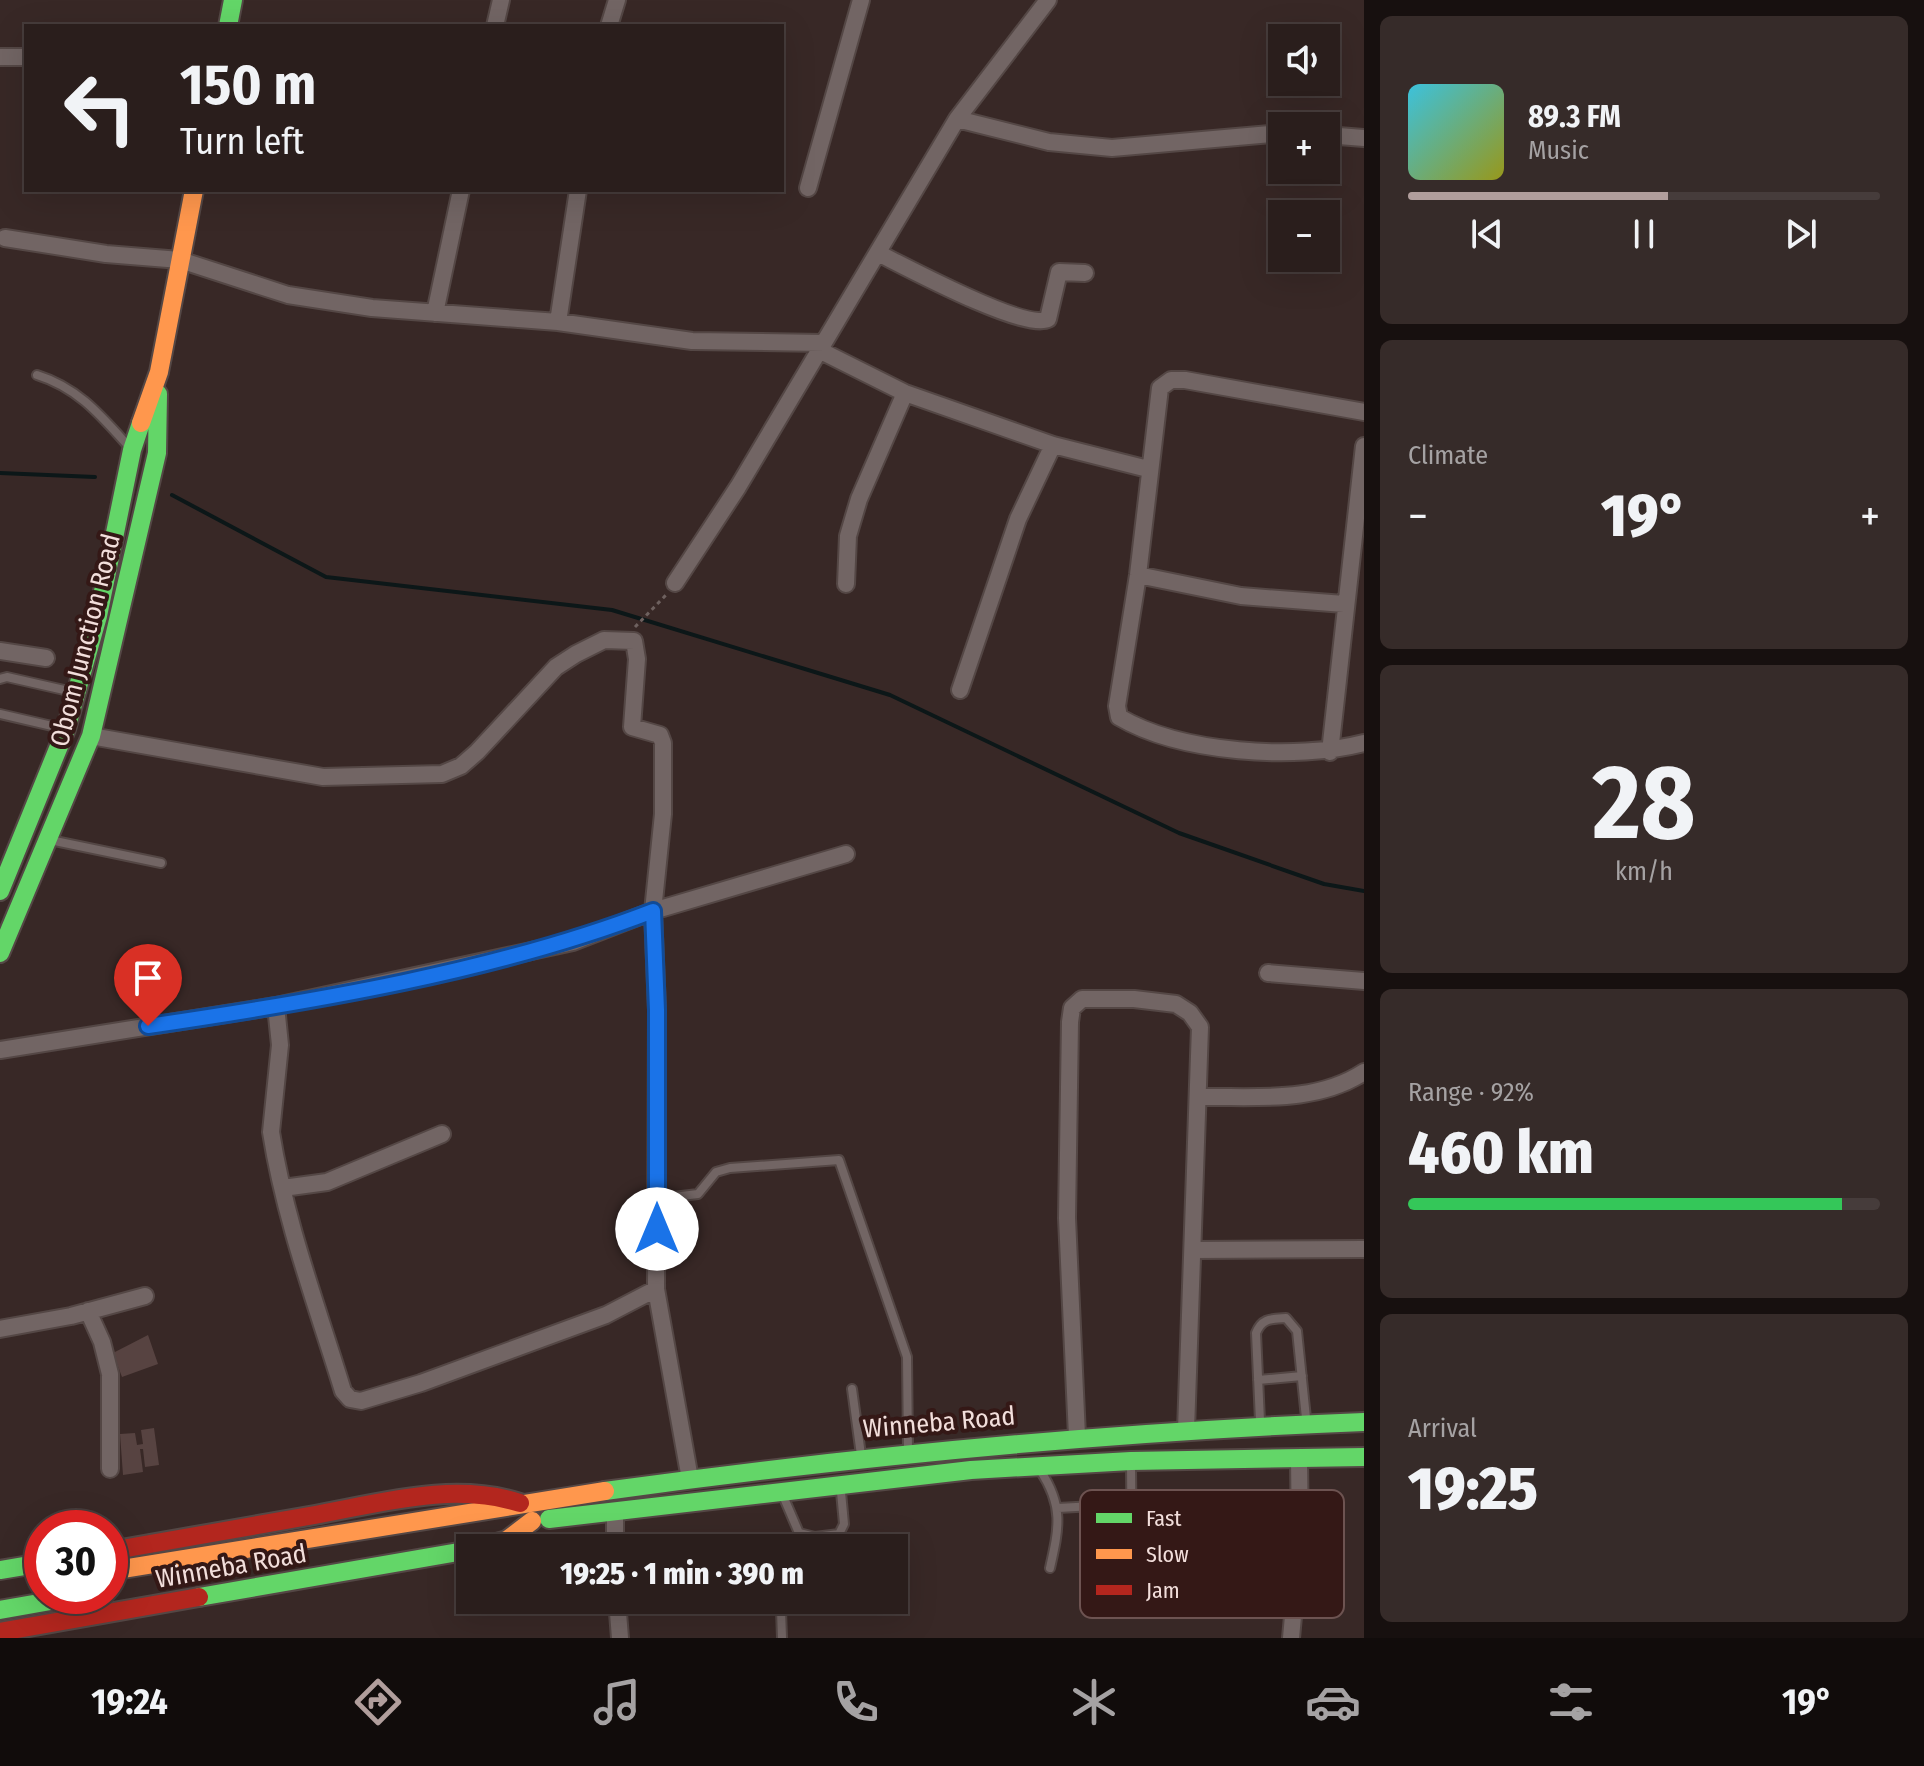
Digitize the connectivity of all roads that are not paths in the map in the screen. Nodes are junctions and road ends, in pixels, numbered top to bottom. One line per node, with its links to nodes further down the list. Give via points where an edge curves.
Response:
1 (233, 0): 6 (main road)
2 (501, 0): 7 (street)
3 (617, 0): 8 (street)
4 (861, 0): 15 (street)
5 (1048, 0): 11 (street)
6 (228, 24)
7 (495, 24)
8 (610, 24)
9 (0, 57): 10 (street)
10 (24, 57)
11 (957, 119): 12 (street, via 1049,142 1112,148); 20 (street)
12 (1268, 134)
13 (1340, 136): 14 (street)
14 (1364, 138)
15 (808, 188)
16 (194, 192): 21 (main road, Obom Junction Road)
17 (461, 192): 23 (street)
18 (578, 192): 24 (street)
19 (5, 238): 21 (street)
20 (878, 253): 22 (street, via 977,302 1038,322 1048,319 1059,272); 25 (street)
21 (180, 260): 23 (street, via 288,295); 26 (main road, Obom Junction Road)
22 (1085, 273)
23 (435, 313): 24 (street)
24 (558, 322): 25 (street, via 692,341)
25 (821, 346): 28 (street); 36 (street)
26 (159, 372): 32 (main road, Obom Junction Road); 46 (main road, Obom Junction Road, via 157,453)
27 (37, 375): 32 (lane, via 82,395)
28 (905, 393): 30 (street); 37 (street, via 859,499 848,536)
29 (1364, 412): 33 (street, via 1171,380 1160,388)
30 (1053, 445): 33 (street); 42 (street, via 1018,519)
31 (1364, 446): 34 (street)
32 (132, 450): 43 (main road, Obom Junction Road, via 98,616)
33 (1148, 469): 35 (street)
34 (1361, 506): 38 (street)
35 (1138, 575): 38 (street, via 1241,596); 48 (street, via 1119,717 1166,736 1224,748)
36 (675, 583)
37 (846, 584)
38 (1344, 604): 48 (street)
39 (0, 651): 40 (street)
40 (46, 658)
41 (0, 679): 43 (lane)
42 (960, 690)
43 (76, 693): 45 (main road, Obom Junction Road)
44 (0, 714): 45 (lane)
45 (66, 729): 52 (main road, Obom Junction Road)
46 (91, 736): 49 (main road, Obom Junction Road); 53 (street, via 323,777 442,774 477,752 556,667 590,645 634,641 632,727 660,735 663,743 663,814)
47 (1364, 743): 48 (street)
48 (1330, 752)
49 (49, 840): 51 (lane); 54 (main road, Obom Junction Road)
50 (846, 854): 53 (street)
51 (161, 863)
52 (0, 891)
53 (653, 911): 57 (street, via 573,942); 63 (street)
54 (0, 953)
55 (1268, 973): 56 (street)
56 (1364, 981)
57 (276, 1006): 58 (street); 62 (street, via 280,1045 271,1132)
58 (0, 1050)
59 (1364, 1072): 60 (street, via 1344,1085 1317,1092)
60 (1199, 1097): 65 (street); 77 (street, via 1200,1027 1190,1013 1176,1004 1134,999 1082,999 1072,1008 1067,1218)
61 (442, 1134): 62 (street, via 327,1182)
62 (283, 1188): 66 (street, via 343,1391 350,1399 361,1401 421,1383 606,1315)
63 (657, 1199): 66 (street); 78 (lane, via 698,1194 716,1172 730,1168 839,1160 907,1357)
64 (1364, 1249): 65 (street)
65 (1194, 1250): 76 (street)
66 (656, 1289): 85 (street)
67 (145, 1296): 68 (street)
68 (88, 1311): 69 (street); 84 (street, via 110,1374)
69 (0, 1329)
70 (1302, 1376): 71 (lane); 71 (lane, via 1297,1331 1286,1318 1267,1319 1256,1333); 74 (lane)
71 (1258, 1380): 75 (lane)
72 (852, 1389): 79 (lane)
73 (1364, 1422): 74 (main road, Winneba Road)
74 (1306, 1423): 75 (main road, Winneba Road)
75 (1260, 1426): 76 (main road, Winneba Road)
76 (1186, 1430): 77 (main road, Winneba Road)
77 (1077, 1436): 78 (main road, Winneba Road)
78 (908, 1451): 79 (main road, Winneba Road)
79 (861, 1456): 85 (main road, Winneba Road)
80 (1364, 1457): 81 (main road, Winneba Road)
81 (1299, 1458): 82 (main road, Winneba Road); 88 (street)
82 (1131, 1461): 83 (main road, Winneba Road); 87 (lane)
83 (1038, 1466): 86 (main road, Winneba Road); 92 (lane)
84 (110, 1469)
85 (690, 1479): 90 (main road, Winneba Road)
86 (841, 1486): 89 (main road, Winneba Road); 89 (lane, via 844,1524 839,1534 815,1537 799,1533)
87 (1131, 1490)
88 (1299, 1490)
89 (782, 1493): 93 (main road, Winneba Road)
90 (521, 1504): 95 (main road, Winneba Road); 98 (main road, Winneba Road, via 492,1494 424,1496)
91 (1080, 1507): 92 (lane)
92 (1058, 1508): 102 (lane)
93 (615, 1511): 94 (main road, Winneba Road); 97 (street)
94 (532, 1521): 95 (main road, Winneba Road); 96 (main road, Winneba Road)
95 (418, 1528): 101 (main road, Winneba Road); 104 (main road, Winneba Road)
96 (515, 1534)
97 (615, 1534)
98 (128, 1548)
99 (456, 1552): 112 (main road, Winneba Road)
100 (24, 1566): 103 (main road)
101 (128, 1568)
102 (1050, 1568)
103 (0, 1570)
104 (141, 1585)
105 (24, 1586): 106 (main road)
106 (14, 1588)
107 (24, 1606): 108 (main road)
108 (0, 1610)
109 (618, 1614): 113 (street)
110 (781, 1614): 114 (lane)
111 (1293, 1618): 115 (street)
112 (0, 1632)
113 (620, 1638)
114 (782, 1638)
115 (1291, 1638)

